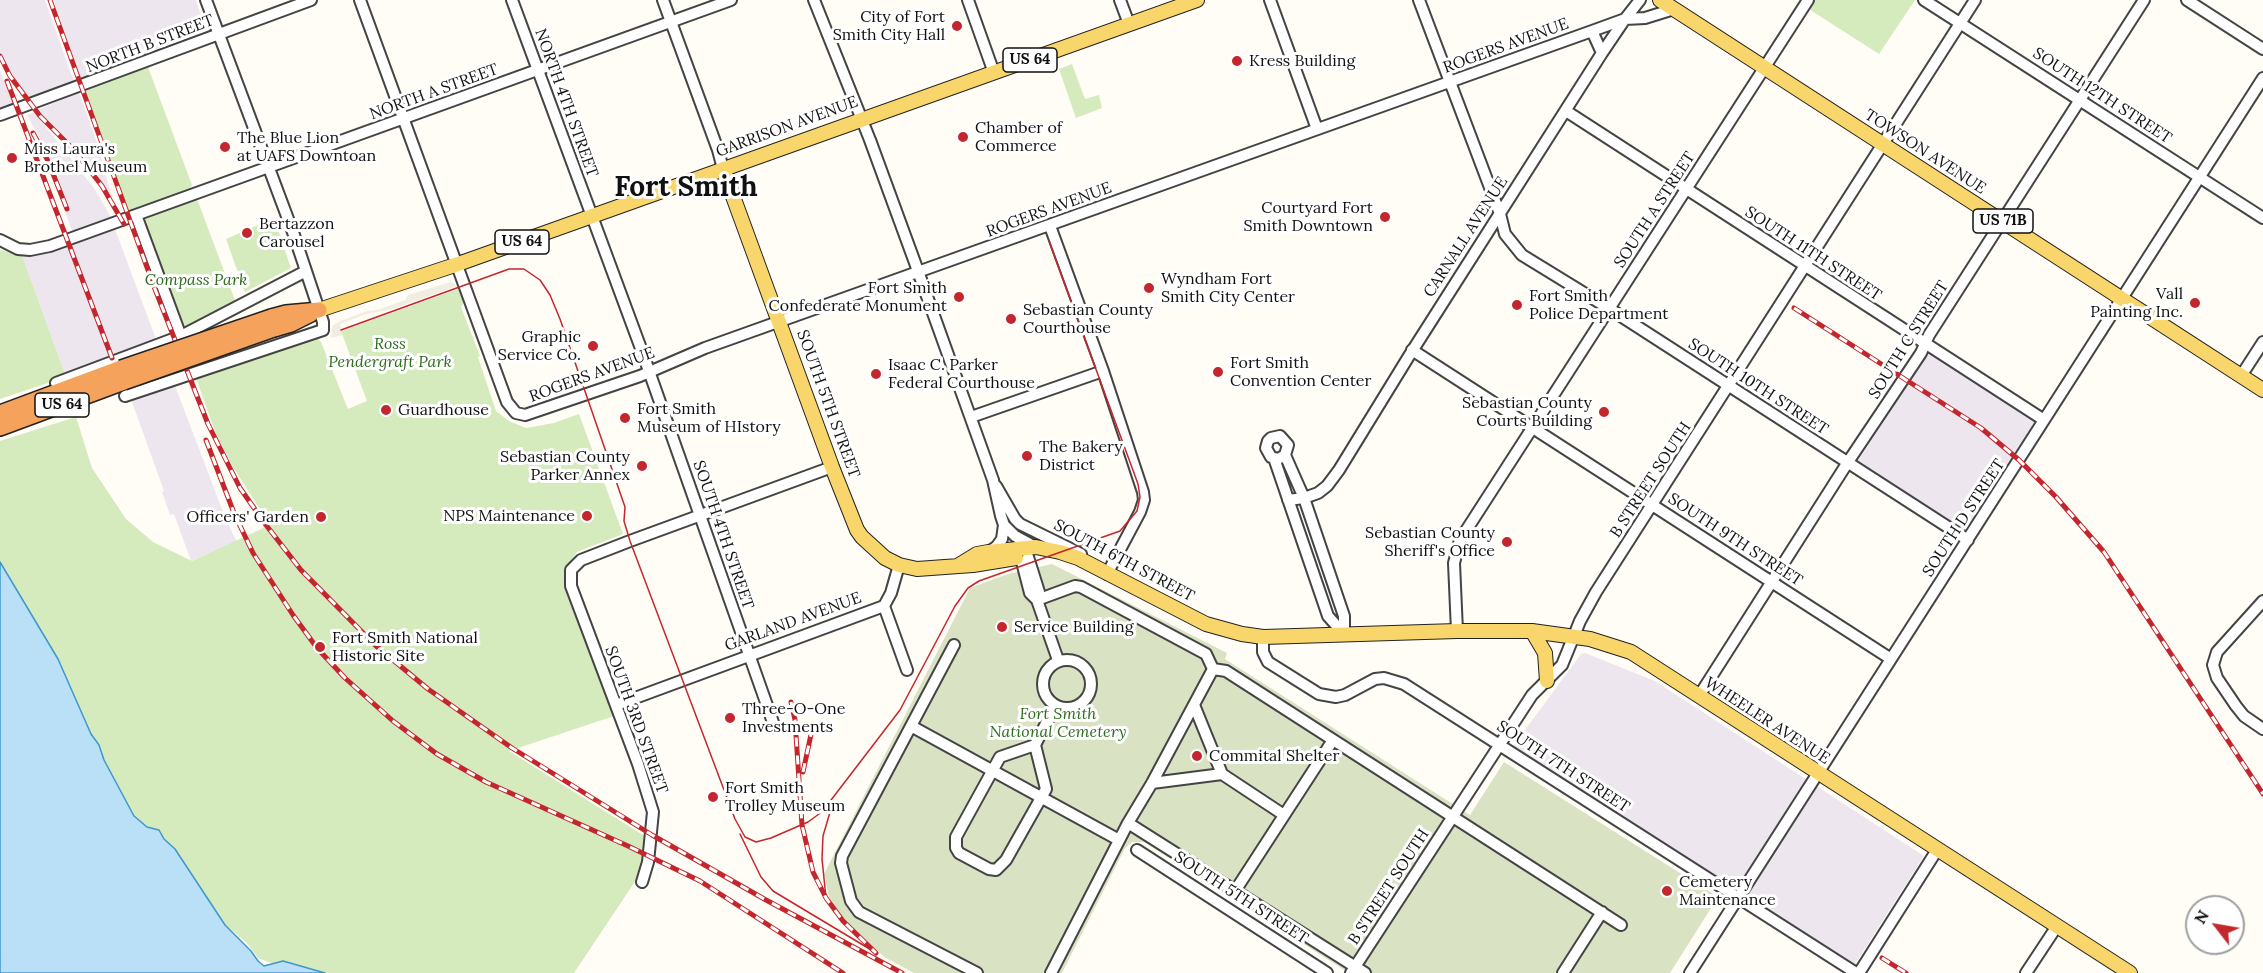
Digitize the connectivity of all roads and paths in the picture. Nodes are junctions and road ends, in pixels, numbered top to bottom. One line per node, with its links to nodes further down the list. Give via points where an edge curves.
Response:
1 (206, 0): 26 (street)
2 (311, 0): 26 (street, NORTH B STREET)
3 (360, 0): 37 (street)
4 (512, 0): 30 (street, NORTH 4TH STREET)
5 (663, 0): 22 (street)
6 (731, 0): 22 (street, NORTH A STREET)
7 (814, 0): 38 (street, SOUTH 6TH STREET)
8 (968, 0): 31 (street)
9 (1120, 0): 24 (street)
10 (1197, 0): 24 (main road, GARRISON AVENUE / US 64)
11 (1269, 0): 39 (street)
12 (1419, 0): 33 (street, SOUTH 10TH STREET)
13 (1640, 0): 21 (street)
14 (1659, 0): 20 (main road, TOWSON AVENUE / US 71B)
15 (1808, 0): 29 (street, SOUTH A STREET)
16 (1924, 0): 23 (street, SOUTH 12TH STREET)
17 (1975, 0): 23 (street, B STREET SOUTH)
18 (2144, 0): 34 (street, SOUTH C STREET)
19 (2187, 0): 27 (street)
20 (1674, 9): 21 (street, via 1645,18); 29 (main road, TOWSON AVENUE / US 71B)
21 (1625, 19): 25 (street); 28 (street, CARNALL AVENUE)
22 (670, 22): 30 (street, NORTH A STREET); 42 (street)
23 (1960, 23): 34 (street, SOUTH 12TH STREET); 40 (street, B STREET SOUTH)
24 (1129, 24): 31 (main road, GARRISON AVENUE / US 64)
25 (1592, 31): 28 (street); 33 (street, ROGERS AVENUE)
26 (218, 33): 36 (street, NORTH B STREET); 41 (street)
27 (2263, 49)
28 (1602, 53): 35 (street, CARNALL AVENUE)
29 (1764, 68): 40 (main road, TOWSON AVENUE / US 71B); 44 (street, SOUTH A STREET)
30 (538, 70): 37 (street, NORTH A STREET); 47 (street, NORTH 4TH STREET)
31 (994, 73): 38 (main road, GARRISON AVENUE / US 64)
32 (2263, 78): 43 (street, SOUTH D STREET)
33 (1449, 82): 39 (street, ROGERS AVENUE); 45 (street, SOUTH 10TH STREET)
34 (2080, 100): 43 (street, SOUTH 12TH STREET); 49 (street, SOUTH C STREET)
35 (1566, 111): 44 (street, SOUTH 11TH STREET); 45 (street, CARNALL AVENUE)
36 (0, 115)
37 (403, 119): 41 (street, NORTH A STREET); 52 (street)
38 (862, 120): 42 (main road, GARRISON AVENUE / US 64); 55 (street, SOUTH 6TH STREET)
39 (1317, 129): 50 (street, ROGERS AVENUE)
40 (1883, 145): 49 (main road, TOWSON AVENUE / US 71B); 53 (street, B STREET SOUTH)
41 (269, 167): 46 (street, NORTH A STREET); 54 (street)
42 (723, 169): 47 (main road, GARRISON AVENUE / US 64); 59 (main road, SOUTH 5TH STREET)
43 (2200, 177): 48 (street, SOUTH 12TH STREET); 56 (street, SOUTH D STREET)
44 (1686, 190): 53 (street, SOUTH 11TH STREET); 57 (street, SOUTH A STREET)
45 (1500, 214): 57 (street, SOUTH 10TH STREET, via 1505,234 1522,255); 64 (street, CARNALL AVENUE)
46 (136, 215): 51 (street, NORTH A STREET, via 30,250); 61 (street)
47 (592, 217): 52 (main road, GARRISON AVENUE / US 64); 67 (street, SOUTH 4TH STREET)
48 (2263, 218)
49 (2003, 222): 56 (main road, TOWSON AVENUE / US 71B); 63 (street, SOUTH C STREET)
50 (1050, 226): 55 (street, ROGERS AVENUE); 65 (street)
51 (4, 243)
52 (458, 264): 58 (main road, GARRISON AVENUE / US 64); 67 (street, ROGERS AVENUE, via 507,402 516,413 534,413)
53 (1806, 266): 63 (street, SOUTH 11TH STREET); 70 (street, B STREET SOUTH)
54 (306, 272): 58 (street); 61 (street)
55 (919, 273): 59 (street, ROGERS AVENUE); 74 (street, SOUTH 6TH STREET)
56 (2121, 299): 68 (main road, TOWSON AVENUE / US 71B); 75 (street, SOUTH D STREET)
57 (1610, 309): 70 (street, SOUTH 10TH STREET); 77 (street, SOUTH A STREET)
58 (319, 310): 60 (highway, GARRISON AVENUE / US 64, via 286,313); 66 (street, via 323,330)
59 (780, 321): 67 (street, ROGERS AVENUE); 79 (main road, SOUTH 5TH STREET)
60 (273, 323): 73 (highway, US 64, bridge, via 121,368); 76 (highway, US 64, bridge)
61 (181, 336): 66 (street); 69 (street)
62 (2263, 342): 68 (street)
63 (1925, 344): 75 (street, SOUTH 11TH STREET); 78 (street, SOUTH C STREET)
64 (1412, 350): 77 (street, SOUTH 9TH STREET); 81 (street, CARNALL AVENUE, via 1334,477 1324,489)
65 (1103, 371): 74 (street); 92 (street, via 1144,500)
66 (195, 372): 72 (street)
67 (649, 372): 84 (street, SOUTH 4TH STREET)
68 (2241, 376): 71 (main road, TOWSON AVENUE / US 71B)
69 (56, 383)
70 (1729, 386): 78 (street, SOUTH 10TH STREET); 83 (street, B STREET SOUTH)
71 (2263, 390)
72 (124, 396)
73 (0, 413)
74 (971, 417): 80 (street, SOUTH 6TH STREET)
75 (2044, 420): 86 (street, SOUTH D STREET)
76 (0, 428)
77 (1533, 429): 83 (street, SOUTH 9TH STREET); 97 (street, SOUTH A STREET, via 1457,546)
78 (1848, 462): 86 (street, SOUTH 10TH STREET); 93 (street, SOUTH C STREET)
79 (832, 467): 84 (street); 90 (main road, SOUTH 5TH STREET, via 857,530 885,558)
80 (993, 480): 85 (street, SOUTH 6TH STREET); 89 (street, SOUTH 6TH STREET, via 1020,524 1082,555)
81 (1304, 498): 82 (street, CARNALL AVENUE); 82 (street, via 1280,457); 99 (street, via 1344,616)
82 (1288, 500): 99 (street, via 1328,616)
83 (1653, 505): 93 (street, SOUTH 9TH STREET); 101 (street, B STREET SOUTH, via 1596,592)
84 (699, 514): 103 (street, SOUTH 4TH STREET); 110 (street, SOUTH 3RD STREET, via 581,560 571,570 571,586)
85 (1004, 525): 87 (street, via 1002,539); 88 (street, SOUTH 6TH STREET); 88 (street, via 1012,545)
86 (1968, 540): 104 (street, SOUTH D STREET)
87 (988, 552): 88 (main road); 91 (main road)
88 (1030, 553): 89 (main road, via 1060,552); 91 (main road); 94 (street, via 1030,593)
89 (1087, 564): 92 (main road, SOUTH 6TH STREET)
90 (899, 565): 91 (main road, via 917,569); 96 (street, GARLAND AVENUE)
91 (960, 565)
92 (1107, 574): 100 (main road, SOUTH 6TH STREET, via 1215,627)
93 (1772, 582): 104 (street, SOUTH 9TH STREET); 109 (street, SOUTH C STREET)
94 (1037, 600): 105 (street); 106 (street, via 1081,587 1206,654)
95 (2263, 601): 115 (street, via 2214,658 2214,672 2236,706)
96 (884, 606): 103 (street, GARLAND AVENUE); 107 (street)
97 (1457, 631): 98 (main road, WHEELER AVENUE); 99 (main road, WHEELER AVENUE)
98 (1532, 631): 101 (main road, WHEELER AVENUE); 108 (main road, via 1545,653)
99 (1344, 634): 100 (main road)
100 (1263, 636): 117 (street, SOUTH 7TH STREET, via 1263,652 1268,662 1319,694 1336,698 1375,679 1394,680)
101 (1575, 636): 108 (street, B STREET SOUTH, via 1562,665); 109 (main road, WHEELER AVENUE, via 1631,652)
102 (954, 645): 113 (street)
103 (750, 656): 110 (street, GARLAND AVENUE); 114 (street, SOUTH 4TH STREET)
104 (1891, 659): 120 (street, SOUTH D STREET)
105 (1058, 660): 112 (street, via 1047,669 1042,682 1045,695); 112 (street, via 1078,662 1089,673 1091,685 1080,704)
106 (1213, 669): 111 (street); 116 (street, via 1226,671)
107 (907, 670)
108 (1547, 681): 117 (street, B STREET SOUTH, via 1532,695)
109 (1699, 696): 120 (main road, WHEELER AVENUE)
110 (616, 705): 130 (street, SOUTH 3RD STREET, via 653,812)
111 (1194, 705): 121 (street); 122 (street)
112 (1056, 706): 118 (street)
113 (911, 726): 119 (street); 137 (street, via 842,856 851,901 859,912)
114 (775, 728)
115 (2263, 729)
116 (1333, 740): 124 (street); 125 (street)
117 (1499, 744): 125 (street, B STREET SOUTH); 132 (street, SOUTH 7TH STREET)
118 (1035, 745): 119 (street, via 1000,757); 123 (street, via 1046,789)
119 (992, 770): 123 (street); 123 (street, via 956,837 959,854 996,870)
120 (1817, 773): 129 (main road, WHEELER AVENUE); 132 (street, SOUTH D STREET)
121 (1222, 774): 122 (street); 124 (street)
122 (1152, 783): 126 (street)
123 (1041, 797): 127 (street)
124 (1284, 815): 131 (street)
125 (1453, 816): 133 (street); 136 (street, B STREET SOUTH)
126 (1128, 823): 127 (street); 131 (street)
127 (1119, 840): 138 (street)
128 (1137, 850): 139 (street, SOUTH 5TH STREET)
129 (1937, 850): 135 (main road, WHEELER AVENUE); 142 (street)
130 (642, 882)
131 (1235, 891): 136 (street)
132 (1738, 897): 141 (street, SOUTH D STREET); 142 (street, SOUTH 7TH STREET)
133 (1602, 912): 134 (street); 140 (street)
134 (1621, 925)
135 (2057, 926): 143 (street); 144 (main road, WHEELER AVENUE)
136 (1357, 971)
137 (977, 973)
138 (1051, 973)
139 (1328, 973)
140 (1563, 973)
141 (1689, 973)
142 (1858, 973)
143 (2026, 973)
144 (2130, 973)

